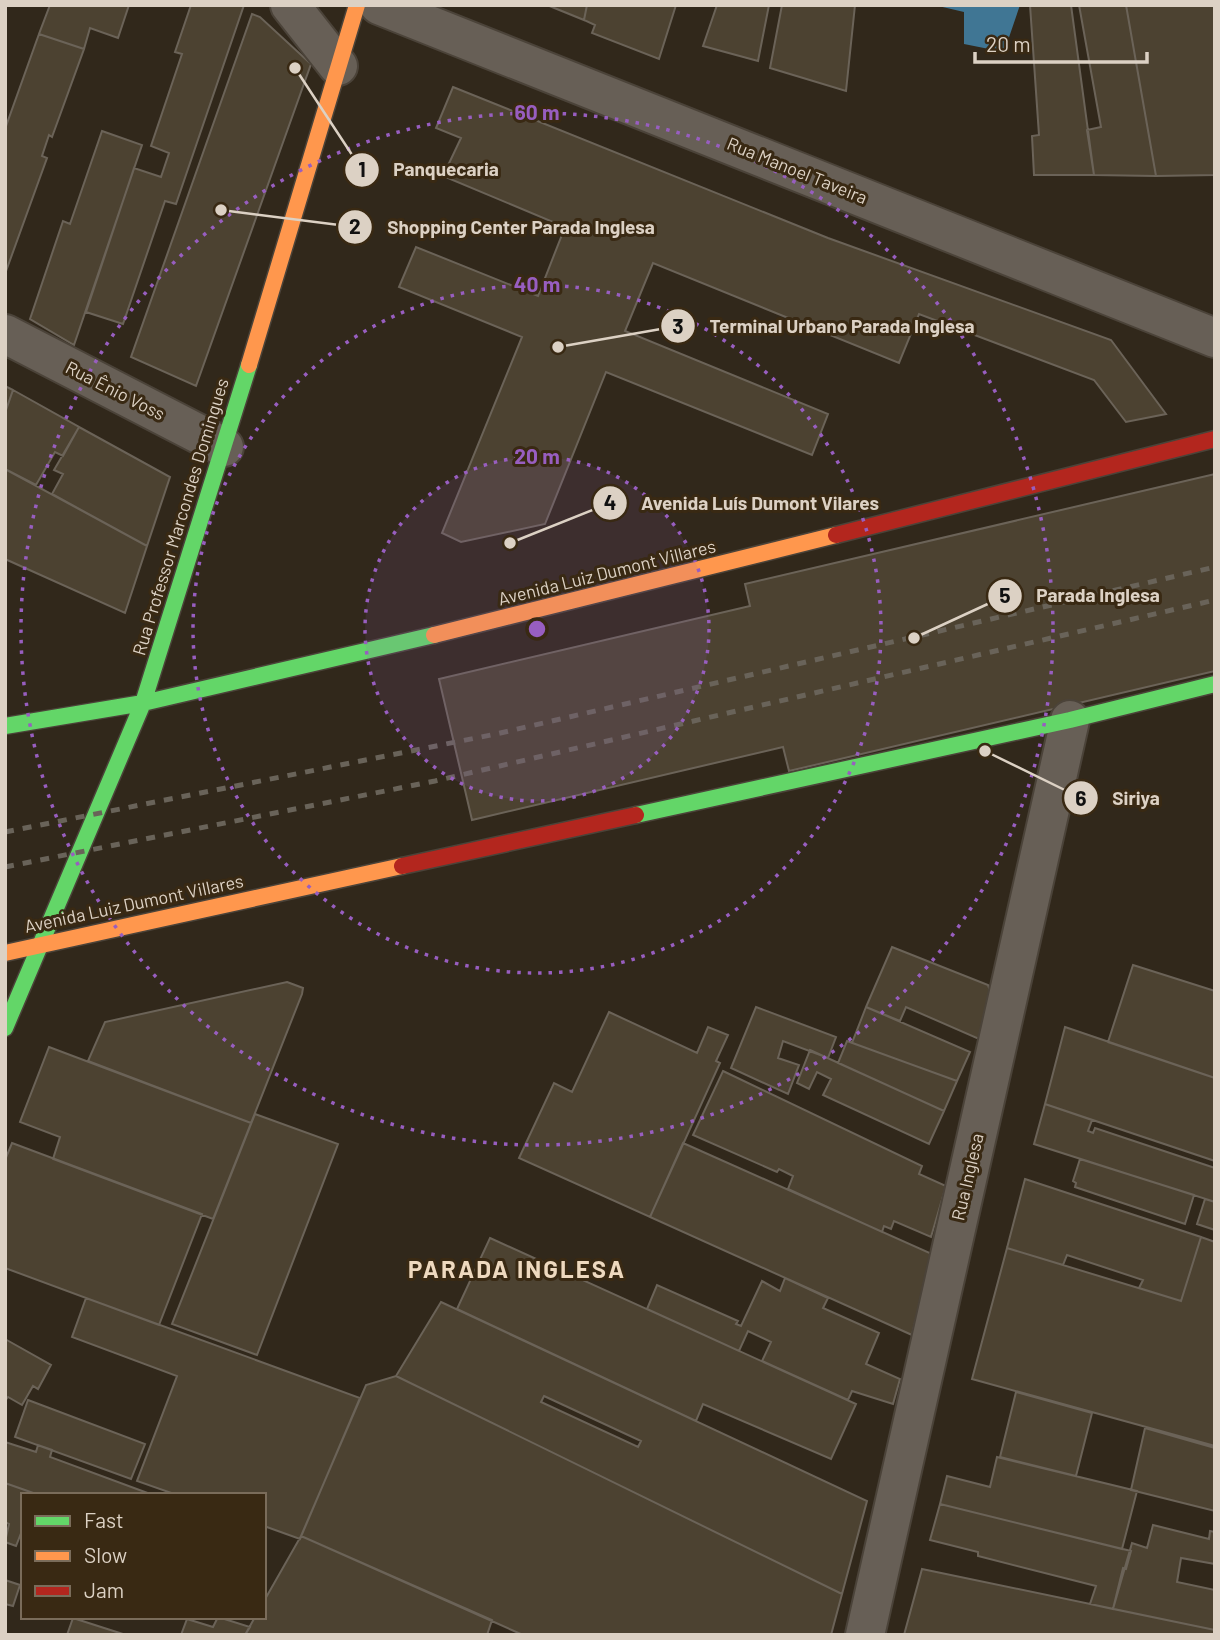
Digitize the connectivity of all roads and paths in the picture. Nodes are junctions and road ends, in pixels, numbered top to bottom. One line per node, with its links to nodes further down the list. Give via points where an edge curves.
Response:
1 (290, 5): 4 (street)
2 (356, 5): 4 (main road, Rua Professor Marcondes Domingues)
3 (379, 5): 6 (street, Rua Manoel Taveira)
4 (338, 66): 8 (main road, Rua Professor Marcondes Domingues)
5 (5, 334): 8 (street, Rua Ênio Voss)
6 (1215, 338)
7 (1215, 439): 10 (main road, Avenida Luiz Dumont Villares, via 483,624)
8 (224, 447): 10 (main road, Rua Professor Marcondes Domingues)
9 (1215, 684): 11 (main road, Avenida Luiz Dumont Villares)
10 (143, 703): 12 (main road, Avenida Luiz Dumont Villares); 13 (main road, Rua Professor Marcondes Domingues)
11 (1070, 720): 13 (main road, Avenida Luiz Dumont Villares); 16 (street, Rua Inglesa)
12 (5, 726)
13 (43, 943): 14 (main road, Avenida Luiz Dumont Villares); 15 (main road, Rua Professor Marcondes Domingues)
14 (5, 953)
15 (5, 1028)
16 (865, 1635)

